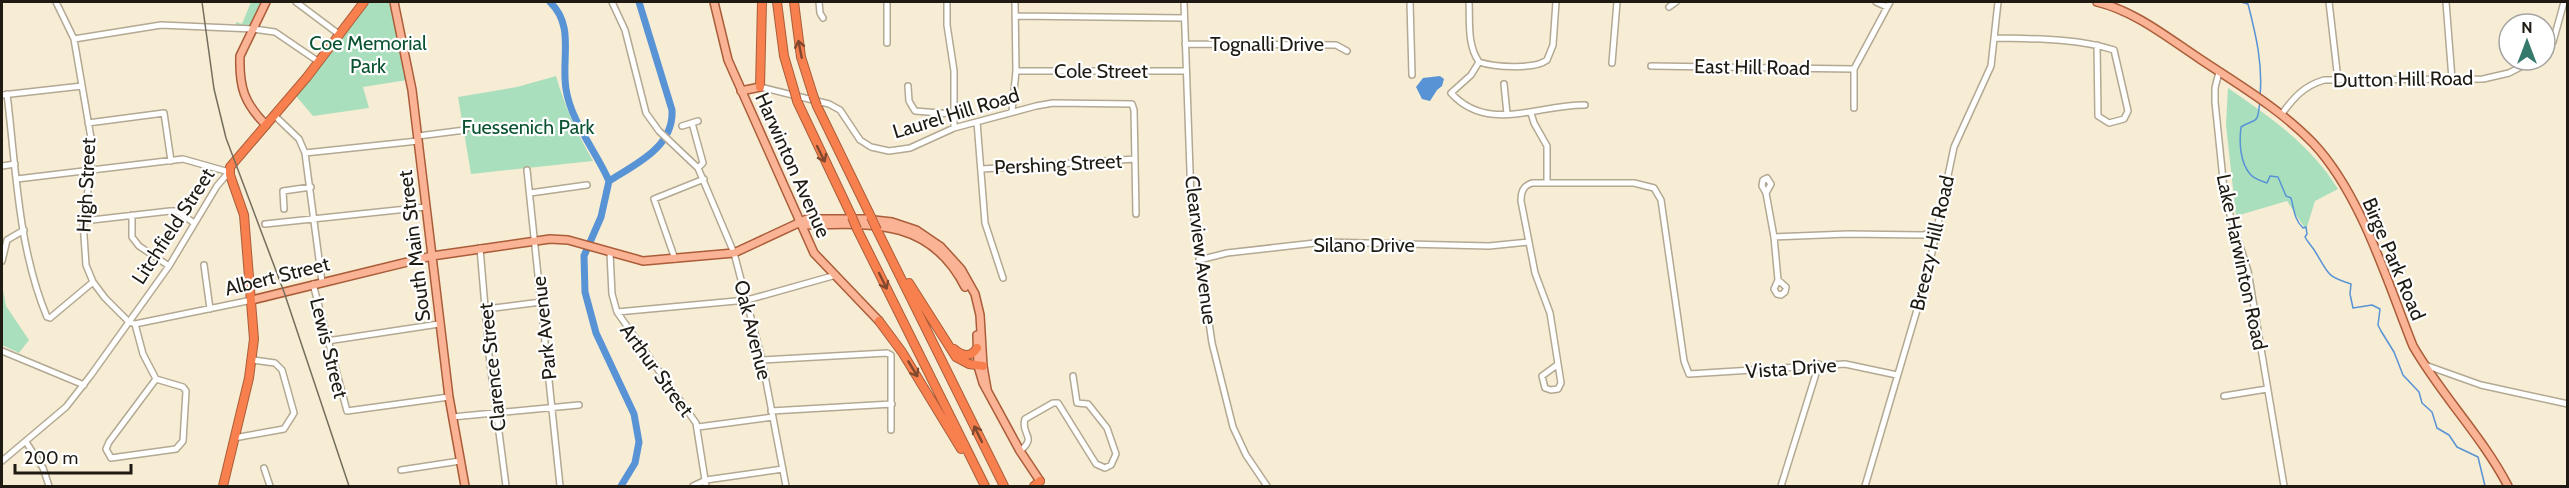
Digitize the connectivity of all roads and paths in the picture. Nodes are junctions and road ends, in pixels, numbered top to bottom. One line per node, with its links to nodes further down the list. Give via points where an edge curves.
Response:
1 (56, 2): 36 (street, High Street)
2 (266, 2): 33 (main road)
3 (296, 2): 34 (street)
4 (362, 2): 34 (highway, Litchfield Street)
5 (394, 2): 73 (main road, South Main Street)
6 (612, 2): 79 (street, via 625,30 646,113)
7 (714, 2): 57 (main road, Harwinton Avenue, via 728,60)
8 (762, 2): 56 (highway)
9 (777, 2): 176 (highway, one-way to 176, bridge, via 784,56 797,101)
10 (794, 2): 110 (highway, one-way to 10, bridge, via 817,106 801,57)
11 (819, 2): 30 (street)
12 (887, 2): 37 (street)
13 (947, 2): 63 (street, via 954,71)
14 (1015, 2): 29 (street)
15 (1184, 2): 31 (street, Clearview Avenue)
16 (1410, 2): 50 (street)
17 (1469, 2): 42 (street, via 1471,47)
18 (1556, 2): 42 (street, via 1553,45 1550,56 1539,65 1498,66)
19 (1617, 2): 43 (street)
20 (1676, 2): 28 (street)
21 (1876, 2): 27 (street)
22 (1998, 2): 35 (street, Breezy Hill Road)
23 (2097, 2): 48 (main road, Birge Park Road, via 2134,16)
24 (2329, 2): 52 (street)
25 (2446, 2): 51 (street)
26 (2564, 2): 32 (street)
27 (1888, 4): 45 (street)
28 (1669, 7)
29 (1015, 16): 31 (street); 46 (street)
30 (823, 18)
31 (1184, 18): 38 (street, Clearview Avenue)
32 (2557, 27)
33 (253, 29): 36 (street, via 161,24); 41 (street, via 275,32); 69 (main road, via 240,56 240,65 245,100)
34 (340, 35): 41 (highway, Litchfield Street)
35 (1995, 38): 39 (street); 101 (street, Breezy Hill Road, via 1991,66 1954,147)
36 (75, 39): 54 (street, High Street)
37 (887, 43)
38 (1185, 44): 40 (street, Tognalli Drive, via 1336,45); 47 (street, Clearview Avenue)
39 (2097, 45): 39 (street, via 2114,50 2128,111 2124,119 2109,123 2098,116)
40 (1347, 51)
41 (319, 62): 66 (highway, Litchfield Street)
42 (1479, 62): 64 (street, via 1451,93 1471,110)
43 (1612, 63)
44 (1651, 66): 45 (street, East Hill Road)
45 (1854, 69): 60 (street)
46 (1016, 71): 47 (street, Cole Street); 61 (street)
47 (1186, 71): 113 (street, Clearview Avenue, via 1191,199)
48 (2220, 72): 65 (main road, Birge Park Road); 146 (street, Lake Harwinton Road, via 2215,102 2224,196 2248,271)
49 (2511, 72): 51 (street, Dutton Hill Road, via 2496,77)
50 (1412, 75)
51 (2452, 79): 52 (street, Dutton Hill Road)
52 (2338, 80): 65 (street, Dutton Hill Road, via 2309,84)
53 (1504, 84): 64 (street)
54 (82, 86): 58 (street); 68 (street, High Street)
55 (908, 86): 63 (street, via 909,101 915,111)
56 (760, 87): 57 (main road, Laurel Hill Road); 71 (street, Laurel Hill Road, via 829,104 840,110 860,140 889,151 910,148)
57 (741, 92): 98 (main road, Harwinton Avenue)
58 (4, 94): 77 (street)
59 (1585, 105): 62 (street)
60 (1854, 108)
61 (1012, 111): 67 (street, Laurel Hill Road); 75 (street, Laurel Hill Road, via 1053,103 1132,104)
62 (1531, 113): 64 (street); 86 (street, via 1547,146)
63 (952, 114): 71 (street)
64 (1507, 114)
65 (2281, 115): 140 (main road, Birge Park Road, via 2315,145 2341,179)
66 (274, 116): 69 (highway, Litchfield Street); 74 (street, via 299,139)
67 (977, 122): 71 (street, Laurel Hill Road); 80 (street)
68 (88, 123): 76 (street, via 164,113); 82 (street, High Street)
69 (266, 124): 83 (highway, Litchfield Street, via 234,160)
70 (682, 126): 79 (street, via 695,122 703,163)
71 (954, 128)
72 (465, 130): 73 (street)
73 (418, 139): 74 (street); 91 (main road, South Main Street)
74 (305, 153): 88 (street)
75 (1135, 159): 80 (street, Pershing Street); 93 (street)
76 (171, 161): 82 (street); 83 (street, via 192,160)
77 (15, 164): 78 (street); 84 (street)
78 (2, 166)
79 (698, 168): 85 (street, Oak Avenue)
80 (982, 169): 118 (street, via 985,223)
81 (527, 170): 89 (street, Park Avenue)
82 (91, 171): 84 (street); 96 (street, High Street)
83 (229, 172): 97 (street, Litchfield Street); 123 (highway, via 244,215)
84 (17, 179): 100 (street)
85 (704, 179): 109 (street, Oak Avenue); 112 (street, via 654,199)
86 (1547, 183): 105 (street, via 1527,185 1522,191); 138 (street, Vista Drive, via 1641,183 1658,192 1686,369 1691,375)
87 (587, 185): 89 (street)
88 (311, 187): 92 (street, via 283,191); 95 (street)
89 (530, 193): 104 (street, Park Avenue)
90 (1766, 193): 103 (street)
91 (426, 207): 95 (street); 111 (main road, South Main Street)
92 (284, 209)
93 (1136, 214)
94 (132, 215): 96 (street); 97 (street, via 177,211); 116 (street, via 132,237)
95 (315, 218): 99 (street); 121 (street)
96 (83, 221): 120 (street, High Street, via 83,247)
97 (194, 223): 116 (street, Litchfield Street)
98 (801, 223): 109 (main road, Albert Street); 117 (main road, Harwinton Avenue, via 814,253); 134 (main road, via 887,226 910,233 936,249 956,271 970,296 977,324); 141 (main road, via 807,219 892,222 915,230 941,247 961,268 975,294 980,315)
99 (265, 224)
100 (24, 230): 114 (street, via 8,240); 120 (street, via 47,317)
101 (1938, 230): 102 (street); 106 (street, Breezy Hill Road)
102 (1923, 235): 103 (street); 106 (street)
103 (1774, 237): 119 (street)
104 (535, 241): 107 (main road, Albert Street); 108 (main road, Albert Street, via 557,238); 125 (street, Park Avenue)
105 (1529, 242): 113 (street, Silano Drive, via 1489,246 1324,242); 139 (street, via 1535,273 1550,313)
106 (1935, 242): 142 (street, Breezy Hill Road)
107 (480, 248): 111 (main road, Albert Street); 127 (street, Clarence Street)
108 (610, 253): 112 (main road, Albert Street, via 643,261); 128 (street, Arthur Street)
109 (734, 253): 112 (main road, Albert Street); 124 (street, Oak Avenue)
110 (890, 254): 133 (highway); 177 (highway, one-way to 110)
111 (432, 256): 121 (main road, Albert Street); 131 (main road, South Main Street)
112 (675, 259)
113 (1199, 260): 178 (street, Clearview Avenue, via 1226,405 1238,440)
114 (2, 261)
115 (204, 265): 126 (street)
116 (169, 266): 130 (street, Litchfield Street)
117 (836, 275): 124 (street); 129 (main road, Harwinton Avenue)
118 (1004, 278)
119 (1778, 280)
120 (93, 282): 130 (street, High Street)
121 (322, 282): 122 (main road, Albert Street)
122 (313, 284): 123 (main road, Albert Street); 132 (street, Lewis Street)
123 (252, 300): 126 (street, Albert Street); 136 (highway)
124 (747, 300): 128 (street); 137 (street, Oak Avenue)
125 (541, 302): 127 (street); 152 (street, Park Avenue)
126 (210, 309): 130 (street, Albert Street)
127 (486, 309): 153 (street, Clarence Street)
128 (616, 312): 156 (street, Arthur Street)
129 (879, 321): 176 (highway, one-way to 176)
130 (132, 323): 144 (street); 145 (street, Litchfield Street)
131 (440, 324): 132 (street); 148 (main road, South Main Street)
132 (327, 341): 148 (street, Lewis Street, via 347,411)
133 (948, 344): 134 (highway, via 964,356); 141 (highway, via 961,361)
134 (977, 348): 141 (main road)
135 (2, 351): 145 (street)
136 (252, 360): 158 (highway); 158 (street, via 275,363 282,370 294,413 284,429)
137 (762, 360): 149 (street, via 887,353 891,355); 154 (street, Oak Avenue)
138 (1819, 364): 142 (street, Vista Drive, via 1845,364); 179 (street)
139 (1557, 365): 139 (street, via 1561,383 1558,389 1545,388 1542,376)
140 (2424, 365): 150 (street, via 2481,386); 182 (main road, Birge Park Road, via 2482,443)
141 (981, 366): 160 (main road, via 983,383)
142 (1897, 375): 180 (street, Breezy Hill Road)
143 (1073, 376): 160 (street, via 1077,403 1088,404 1107,428 1116,454 1111,465 1105,468 1096,464 1058,403 1025,419 1023,426 1029,440)
144 (156, 379): 144 (street, via 186,391 183,441 176,449 111,458 106,449 109,442)
145 (84, 385): 159 (street, Litchfield Street, via 66,407)
146 (2267, 389): 147 (street); 181 (street, Lake Harwinton Road)
147 (2224, 396)
148 (449, 397): 155 (main road, South Main Street)
149 (892, 404): 154 (street); 157 (street)
150 (2568, 404)
151 (579, 405): 152 (street)
152 (551, 408): 153 (street); 173 (street, Park Avenue)
153 (496, 413): 155 (street); 172 (street, Clarence Street)
154 (772, 414): 156 (street); 165 (street, Oak Avenue)
155 (452, 417): 162 (main road, South Main Street)
156 (698, 427): 166 (street, Arthur Street)
157 (891, 430)
158 (234, 438): 169 (highway)
159 (26, 442): 161 (street, Litchfield Street); 168 (street, via 43,468)
160 (1020, 451): 167 (main road)
161 (2, 461)
162 (460, 461): 164 (street); 171 (main road, South Main Street)
163 (264, 468): 170 (street)
164 (401, 470)
165 (783, 470): 166 (street); 175 (street, Oak Avenue)
166 (706, 483): 174 (street)
167 (1039, 484)
168 (49, 486)
169 (223, 486)
170 (270, 486)
171 (465, 486)
172 (506, 486)
173 (560, 486)
174 (693, 486)
175 (786, 486)
176 (985, 486)
177 (1004, 486)
178 (1267, 486)
179 (1781, 486)
180 (1865, 486)
181 (2284, 486)
182 (2508, 486)

